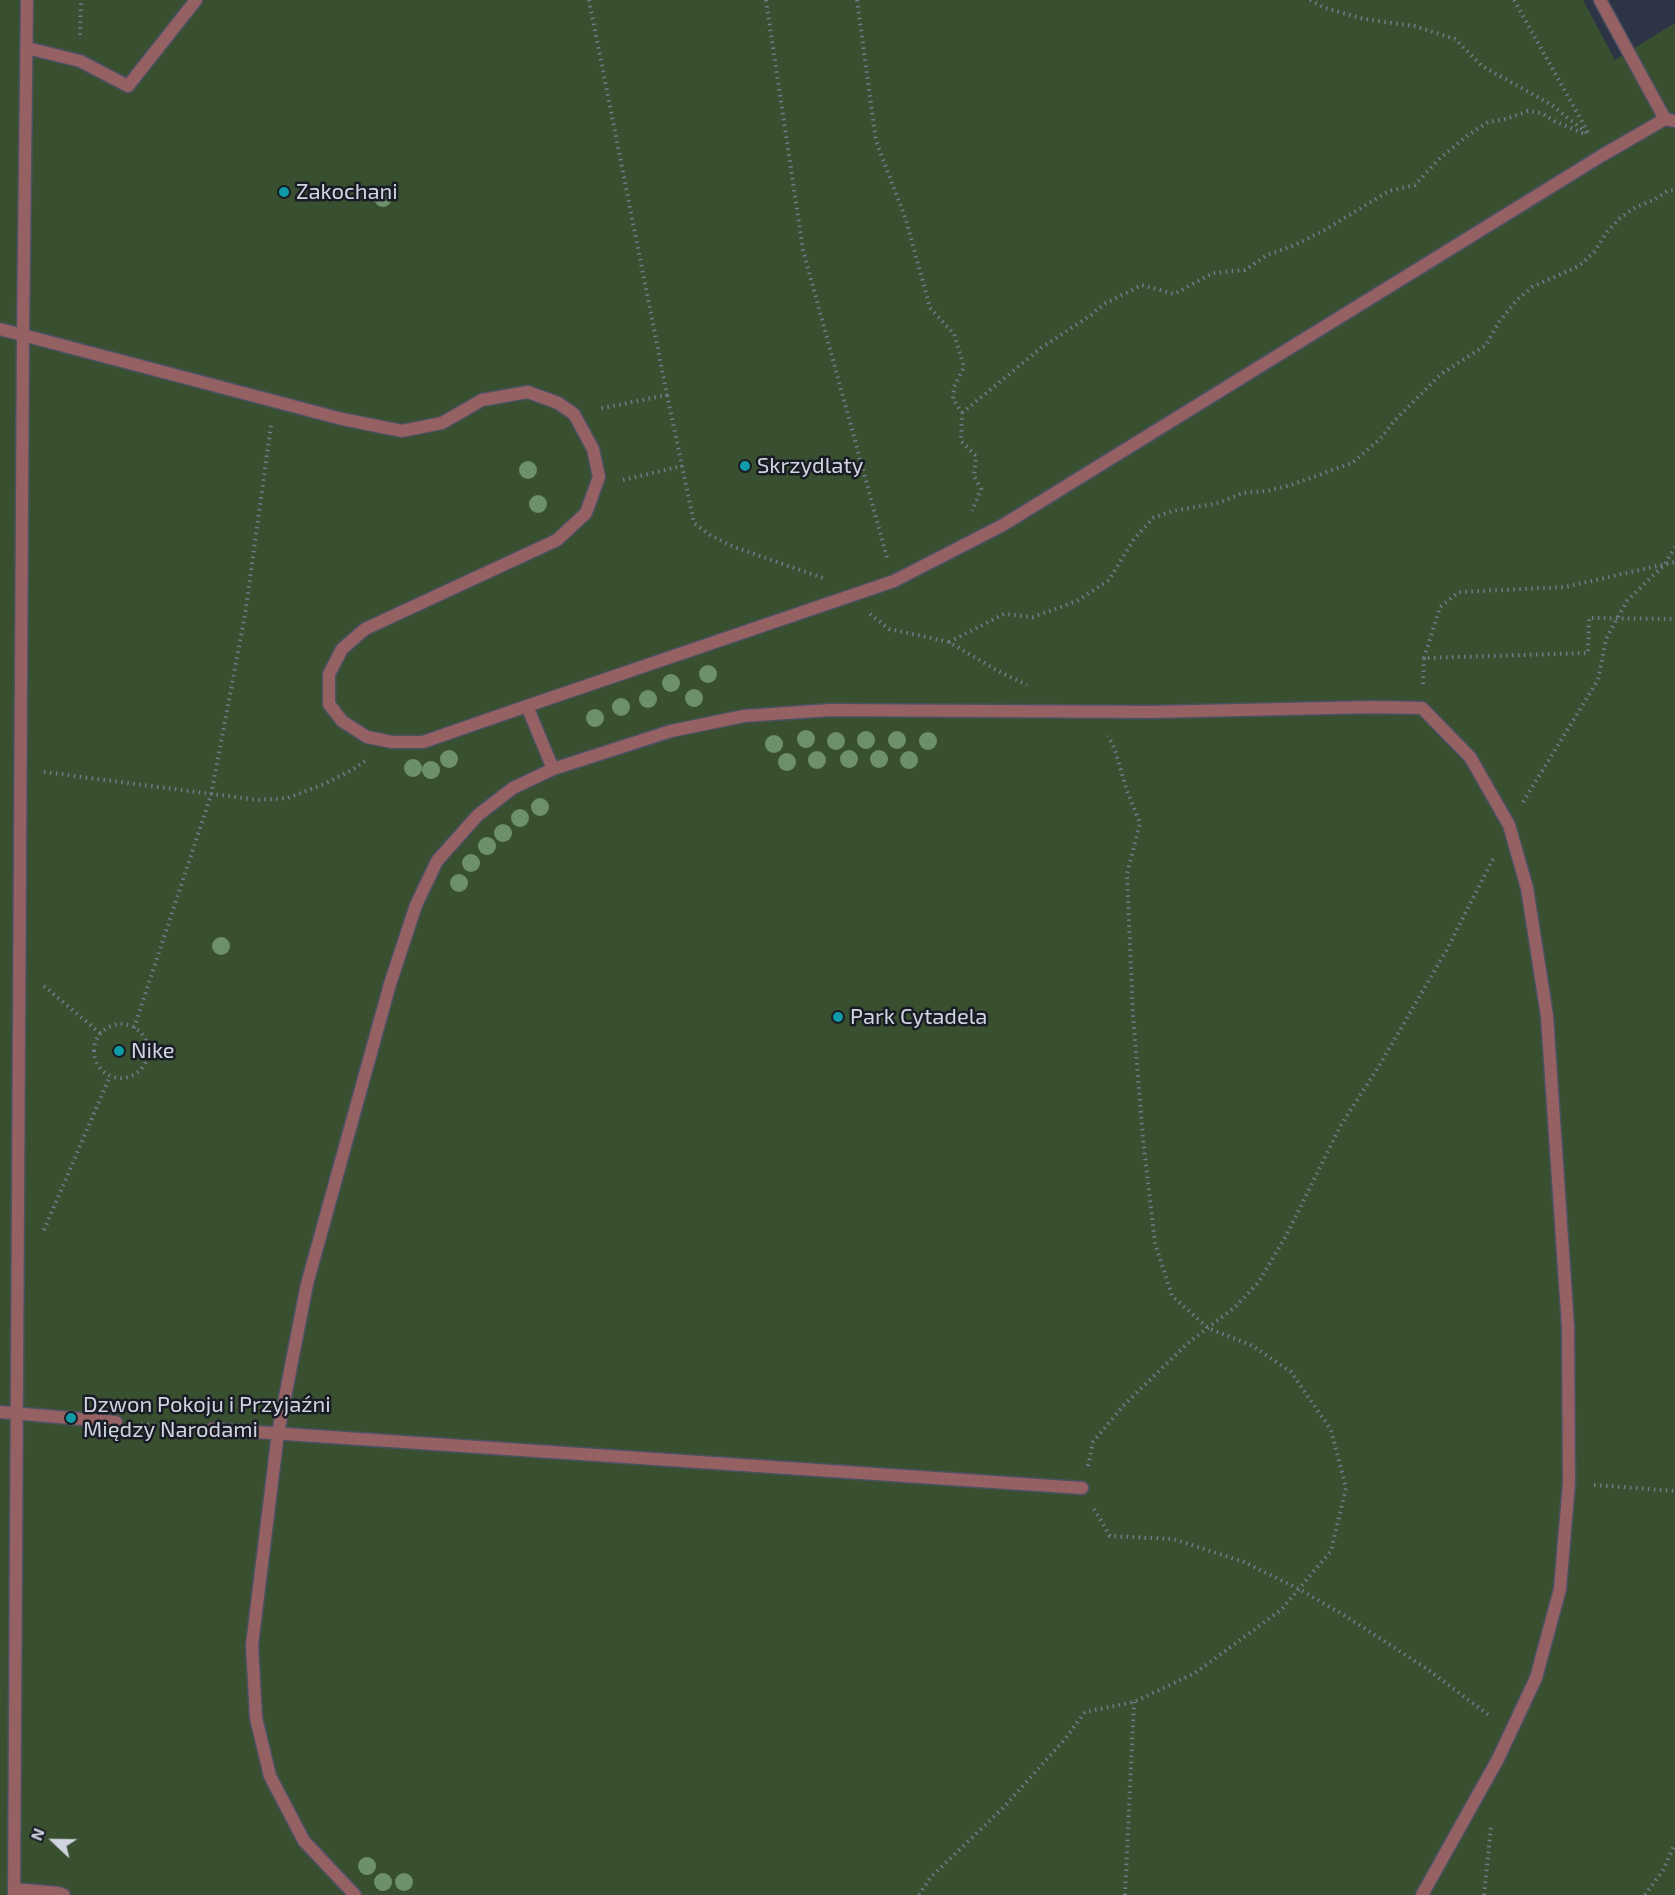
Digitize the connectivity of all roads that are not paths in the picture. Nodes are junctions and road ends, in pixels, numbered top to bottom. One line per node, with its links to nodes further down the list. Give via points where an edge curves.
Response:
1 (27, 0): 4 (street)
2 (196, 0): 4 (street, via 128,86 80,61)
3 (1600, 0): 5 (street)
4 (27, 48): 7 (street)
5 (1670, 120): 8 (street, via 1601,156 1003,525 894,581)
6 (0, 329): 7 (street)
7 (23, 334): 8 (street, via 274,402 402,431 442,423 482,400 528,392 558,403 574,414 593,449 599,477 586,513 557,540 365,629 342,649 329,674 329,704 342,721 367,737 392,742 423,742); 11 (street)
8 (527, 706): 9 (street)
9 (553, 769): 14 (street, via 513,788 478,815 437,861 416,905 390,984 307,1284); 19 (street, via 671,731 744,716 830,710 1422,708 1470,757 1509,825 1527,888 1547,1016 1568,1327 1569,1483 1560,1589 1536,1678 1498,1759)
10 (0, 1412): 11 (street)
11 (18, 1413): 12 (street); 16 (street)
12 (116, 1422)
13 (212, 1429): 14 (street)
14 (278, 1433): 15 (street); 18 (street, via 252,1645 256,1718 270,1776 304,1841)
15 (1082, 1488)
16 (14, 1892): 17 (street)
17 (64, 1895)
18 (355, 1895)
19 (1422, 1895)

